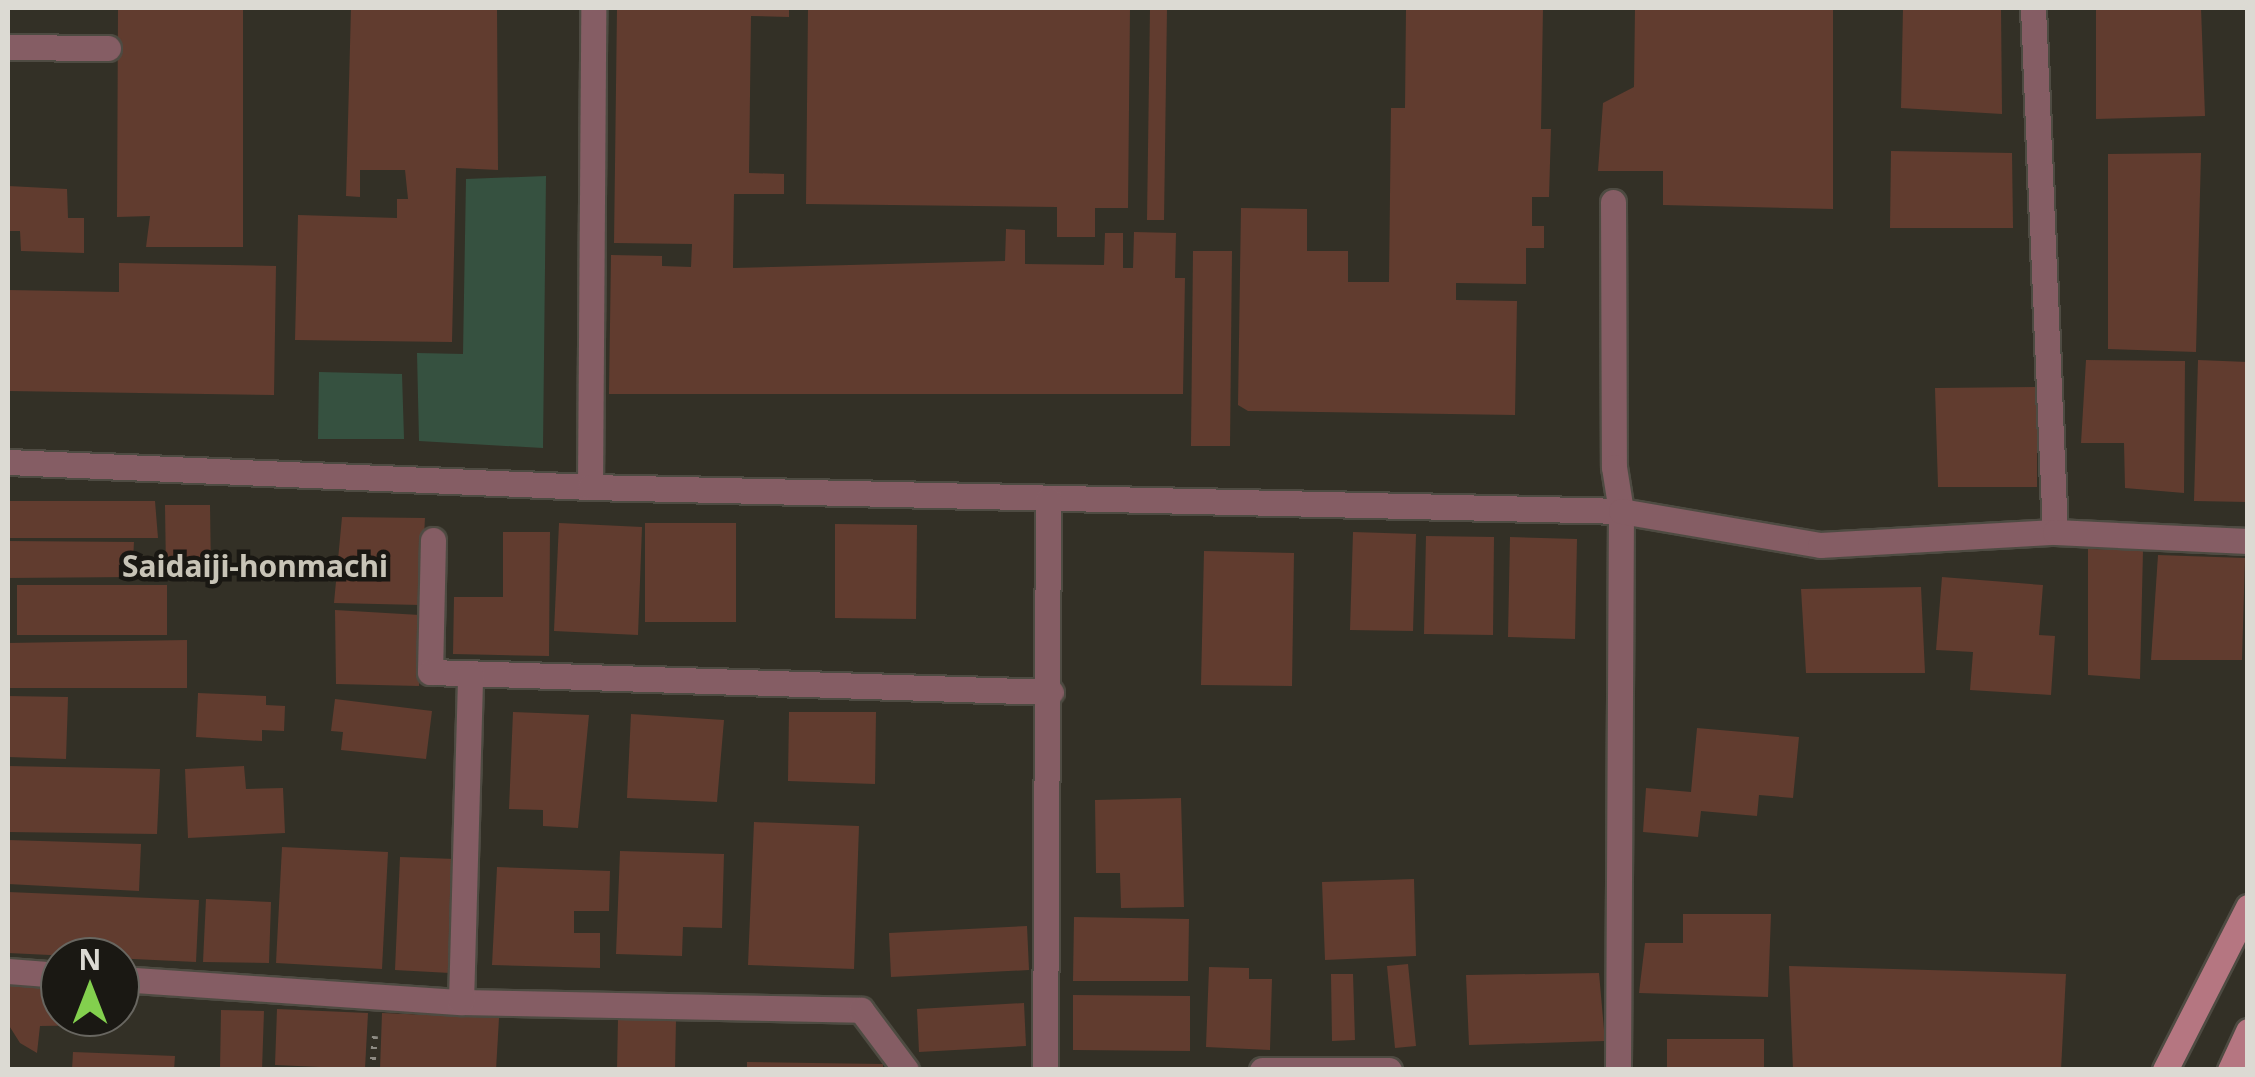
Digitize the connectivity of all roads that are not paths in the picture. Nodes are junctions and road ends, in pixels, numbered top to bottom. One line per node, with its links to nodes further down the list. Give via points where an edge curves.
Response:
1 (593, 8): 7 (street)
2 (2033, 8): 10 (street)
3 (8, 48): 4 (street)
4 (108, 48)
5 (1613, 202): 9 (street, via 1614,467)
6 (8, 462): 7 (street)
7 (590, 487): 8 (street)
8 (1048, 498): 9 (street); 14 (street)
9 (1621, 511): 10 (street, via 1820,545); 25 (street)
10 (2055, 532): 12 (street)
11 (434, 540): 13 (street, via 430,672)
12 (2248, 541)
13 (470, 674): 14 (street); 19 (street)
14 (1050, 692): 22 (street)
15 (2248, 907): 26 (street)
16 (8, 971): 17 (street)
17 (40, 973)
18 (140, 980): 19 (street)
19 (461, 1002): 21 (street, via 862,1010)
20 (2248, 1031): 27 (street)
21 (906, 1070)
22 (1045, 1070)
23 (1262, 1070): 24 (street)
24 (1389, 1070)
25 (1618, 1070)
26 (2166, 1070)
27 (2230, 1070)

